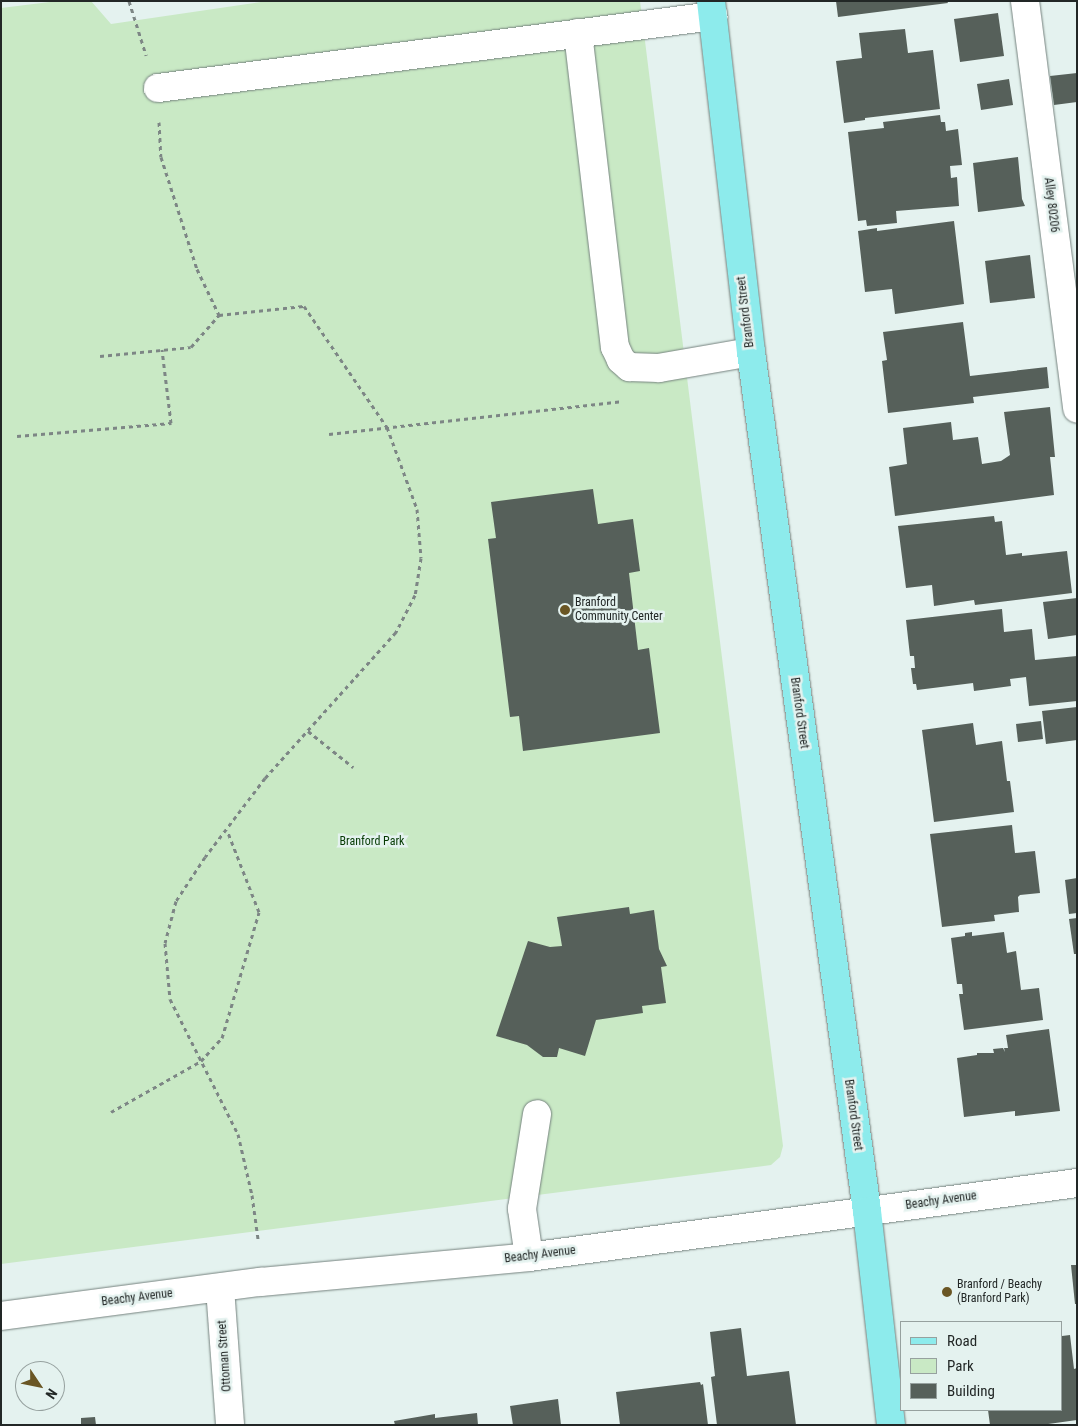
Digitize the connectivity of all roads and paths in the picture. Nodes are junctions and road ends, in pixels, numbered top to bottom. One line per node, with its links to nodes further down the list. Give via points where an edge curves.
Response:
1 (129, 1): 5 (path)
2 (1025, 1): 11 (street, Alley 80206)
3 (712, 8): 4 (street); 8 (main road, Branford Street)
4 (578, 33): 5 (street); 8 (street, via 618,354 629,367 659,368)
5 (158, 88): 6 (path, via 161,157 197,269)
6 (219, 315): 7 (path, via 191,347); 12 (path, via 304,306)
7 (162, 350): 9 (path); 14 (path, via 171,423)
8 (751, 352): 22 (main road, Branford Street)
9 (100, 356)
10 (630, 400): 12 (path)
11 (1077, 409)
12 (387, 427): 13 (path); 15 (path, via 417,509 421,558 415,595 396,632)
13 (329, 434)
14 (17, 436)
15 (308, 731): 16 (path); 17 (path, via 265,778)
16 (353, 767)
17 (227, 830): 18 (path, via 259,912 222,1038); 18 (path, via 176,902 165,943 170,1000)
18 (201, 1061): 19 (path); 23 (path, via 238,1134)
19 (111, 1112)
20 (537, 1114): 24 (street, via 522,1209)
21 (1077, 1183): 22 (street, Beachy Avenue)
22 (867, 1211): 24 (street, Beachy Avenue); 28 (main road, Branford Street)
23 (258, 1238)
24 (529, 1257): 25 (street, Beachy Avenue)
25 (220, 1288): 26 (street, Beachy Avenue); 27 (street, Ottoman Street)
26 (1, 1316)
27 (230, 1425)
28 (891, 1425)

